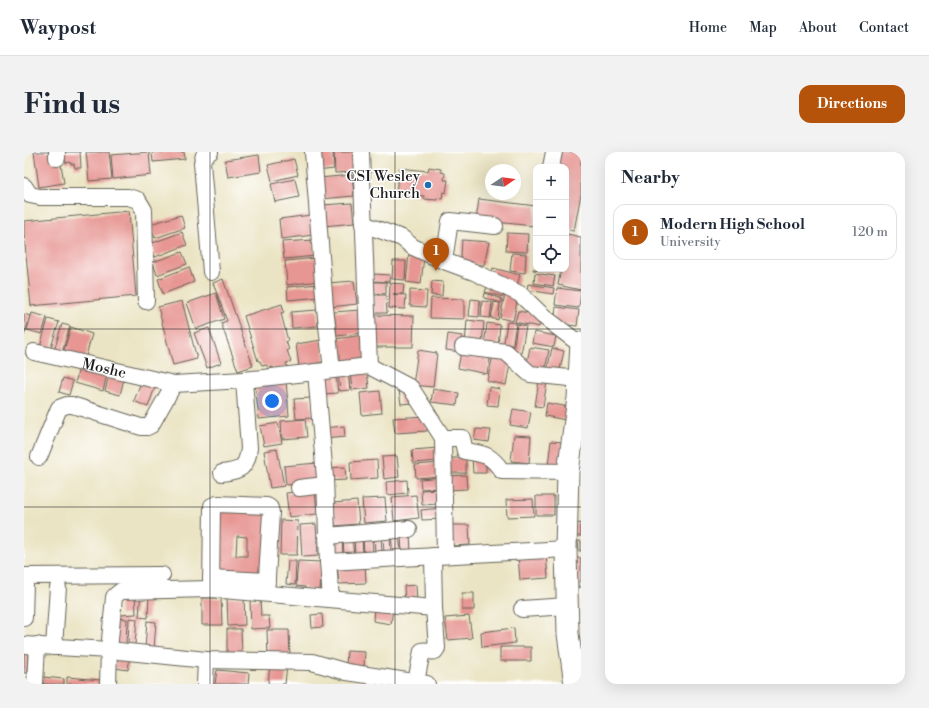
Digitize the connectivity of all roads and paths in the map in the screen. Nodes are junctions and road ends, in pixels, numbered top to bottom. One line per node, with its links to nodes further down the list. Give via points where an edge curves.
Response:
1 (210, 152): 10 (street, via 204,155 202,163)
2 (313, 152): 16 (street)
3 (361, 152): 7 (street)
4 (554, 152): 5 (street)
5 (552, 164)
6 (24, 186): 11 (street, via 30,195 40,197 128,197 138,200 144,210)
7 (363, 224): 9 (street, via 402,238 413,247); 15 (street)
8 (495, 226): 9 (street, via 450,221)
9 (444, 261): 12 (street, via 520,294 543,316)
10 (211, 272)
11 (146, 301)
12 (581, 344): 20 (main road)
13 (463, 347): 20 (street, via 506,352 530,374)
14 (34, 352): 19 (street, Moshe)
15 (369, 366): 16 (street, Moshe); 21 (street, via 411,388)
16 (332, 370): 17 (street, Moshe)
17 (316, 372): 18 (street, Moshe); 26 (street)
18 (244, 380): 19 (street, Moshe); 25 (street, via 248,456 236,472)
19 (174, 384): 23 (street, via 151,425 147,427 72,406 59,408)
20 (579, 391): 22 (main road)
21 (443, 438): 24 (street, via 462,438 465,451 485,454 502,471); 31 (street)
22 (576, 450): 24 (main road)
23 (39, 456)
24 (568, 472): 30 (main road)
25 (222, 473)
26 (325, 485): 27 (street); 29 (street)
27 (299, 488)
28 (409, 530): 29 (street)
29 (327, 536): 32 (street)
30 (566, 549): 31 (street); 38 (main road)
31 (439, 556): 32 (street); 40 (street)
32 (328, 562): 39 (street)
33 (162, 576): 34 (street)
34 (24, 580): 42 (street)
35 (211, 583): 37 (street); 37 (street, via 212,506 267,506 271,513); 46 (street, via 118,593 114,597)
36 (58, 586): 45 (street)
37 (267, 587): 39 (street)
38 (571, 596): 41 (street); 43 (main road)
39 (331, 599): 40 (street)
40 (434, 608): 49 (street, via 437,648 433,652 427,649 422,651)
41 (522, 609)
42 (24, 618)
43 (574, 634): 53 (main road)
44 (30, 645): 45 (street); 50 (street)
45 (54, 647): 46 (street)
46 (109, 650): 47 (street); 51 (street)
47 (206, 660): 48 (street, via 312,662); 52 (street)
48 (347, 678): 49 (street)
49 (412, 682)
50 (35, 684)
51 (108, 684)
52 (204, 684)
53 (575, 684)

